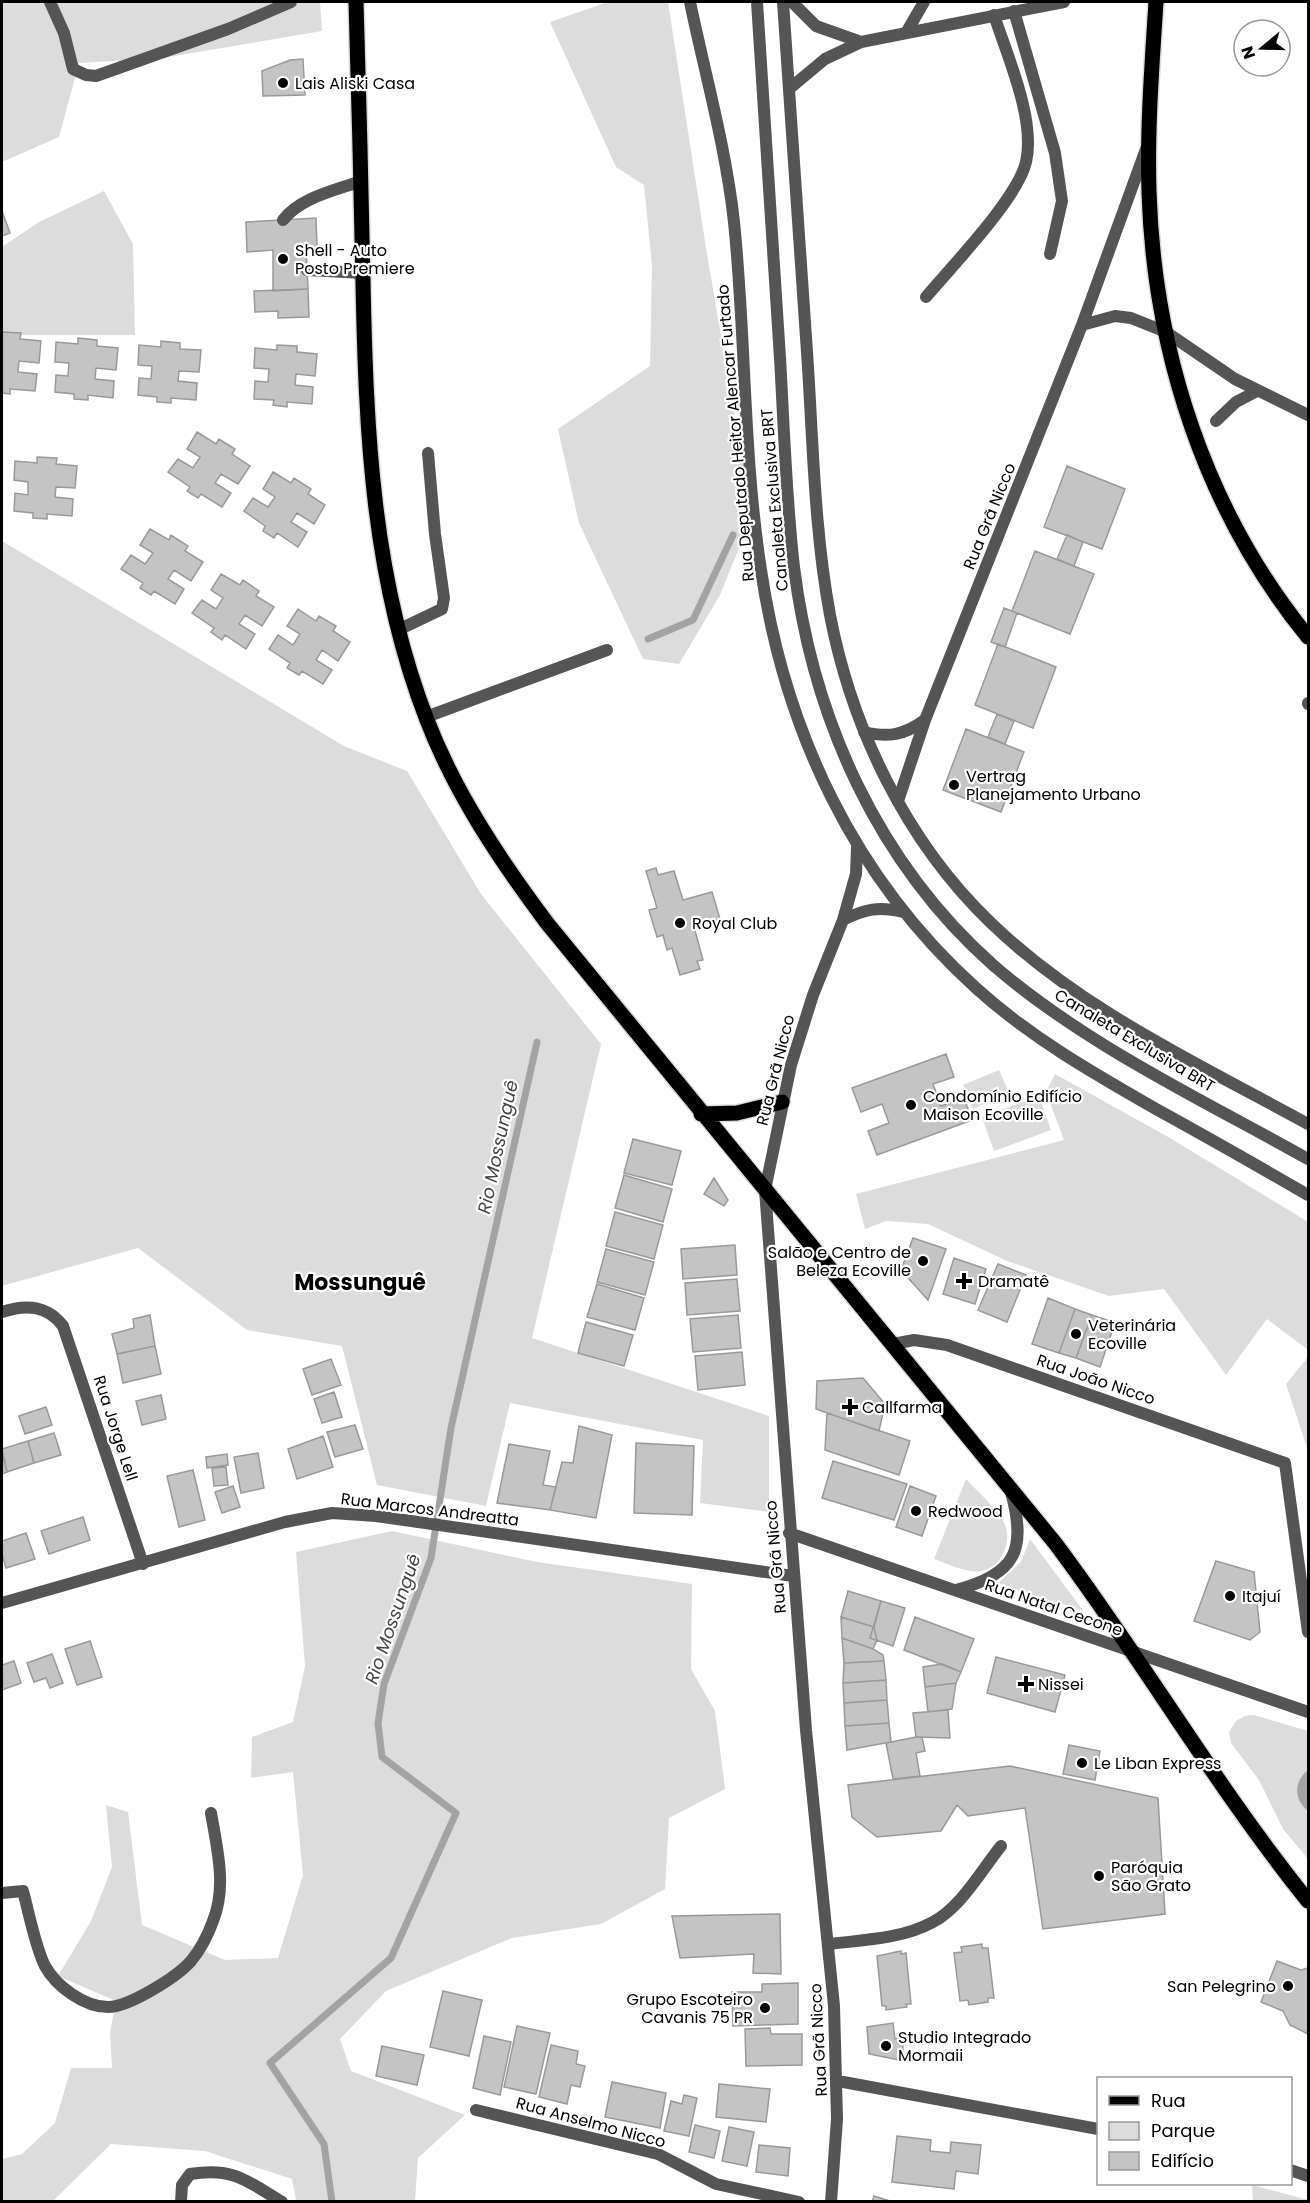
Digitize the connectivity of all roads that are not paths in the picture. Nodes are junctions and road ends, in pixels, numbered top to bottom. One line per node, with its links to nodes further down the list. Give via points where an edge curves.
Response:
1 (50, 2): 2 (street, via 64,33 73,69 96,76)
2 (291, 2)
3 (356, 2): 19 (main road)
4 (690, 2): 38 (street, Rua Deputado Heitor Alencar Furtado, via 734,220 760,569 773,634 806,742)
5 (757, 2): 44 (street, Canaleta Exclusiva BRT, via 794,567 813,667 857,787 885,838 939,912 992,964 1042,1005 1092,1037)
6 (783, 2): 17 (street)
7 (792, 2): 16 (street, via 816,26)
8 (924, 2): 15 (street)
9 (1032, 2): 12 (street)
10 (1064, 2): 12 (street)
11 (1156, 2): 18 (main road)
12 (1045, 5): 13 (street)
13 (1014, 11): 14 (street); 21 (street, via 1055,153 1062,201)
14 (994, 15): 15 (street); 24 (street, via 1027,123 1027,161 1018,183)
15 (906, 33): 16 (street)
16 (861, 42): 17 (street, via 825,60)
17 (789, 89): 36 (street, via 821,550 838,650)
18 (1149, 143): 25 (street, Rua Grã Nicco); 26 (main road, via 1152,230)
19 (361, 181): 20 (street, via 303,202); 23 (main road)
20 (283, 220)
21 (1050, 254)
22 (307, 270): 23 (street)
23 (363, 273): 31 (main road, via 373,494 379,546)
24 (926, 297)
25 (1082, 325): 26 (street, via 1115,316); 35 (street, Rua Grã Nicco)
26 (1166, 332): 27 (street); 32 (main road, via 1190,424 1208,472 1252,558)
27 (1257, 391): 28 (street); 29 (street, via 1236,402)
28 (1308, 415)
29 (1216, 421)
30 (428, 453): 31 (street, via 444,598 442,609 435,614)
31 (398, 630): 34 (main road)
32 (1308, 637)
33 (607, 650): 34 (street)
34 (426, 717): 42 (main road, via 477,820 522,889)
35 (926, 720): 36 (street, via 896,736); 37 (street, Rua Grã Nicco)
36 (864, 732): 37 (street)
37 (898, 801): 43 (street, via 917,834 963,894 1049,972 1110,1014)
38 (857, 848): 39 (street, Rua Deputado Heitor Alencar Furtado); 40 (street, Rua Grã Nicco, via 856,874)
39 (903, 912): 40 (street, via 869,908); 46 (street, Rua Deputado Heitor Alencar Furtado, via 976,988 1056,1049)
40 (843, 920): 41 (street, Rua Grã Nicco, via 801,1028)
41 (782, 1102): 42 (main road, via 737,1113); 45 (street, Rua Grã Nicco)
42 (701, 1114): 45 (main road)
43 (1308, 1124)
44 (1308, 1159)
45 (765, 1190): 48 (main road); 50 (street, Rua Grã Nicco)
46 (1308, 1194)
47 (2, 1312): 51 (street, Rua Jorge Lell, via 21,1307 46,1310 56,1317 69,1338)
48 (893, 1344): 49 (main road); 55 (street, Rua João Nicco, via 914,1340 947,1345 1285,1463)
49 (1009, 1485): 53 (street, via 1018,1528 1014,1558 994,1577); 56 (main road)
50 (789, 1533): 52 (street, Rua Grã Nicco); 53 (street, Rua Natal Cecone)
51 (143, 1564): 52 (street, Rua Marcos Andreatta, via 310,1516 353,1513); 54 (street, Rua Marcos Andreatta)
52 (793, 1576): 62 (street, Rua Grã Nicco)
53 (955, 1590): 56 (street, Rua Natal Cecone)
54 (2, 1604)
55 (1308, 1632)
56 (1131, 1651): 57 (street, Rua Natal Cecone); 61 (main road, via 1233,1804)
57 (1308, 1712)
58 (211, 1813): 60 (street, via 219,1863 214,1920 190,1962 132,2001 108,2007 79,1998 62,1986 45,1965 23,1891)
59 (1001, 1846): 62 (street, via 959,1900 935,1921 908,1933)
60 (2, 1893)
61 (1308, 1901)
62 (829, 1944): 63 (street, Rua Grã Nicco)
63 (838, 2081): 65 (street); 71 (street, Rua Grã Nicco)
64 (476, 2110): 70 (street, Rua Anselmo Nicco, via 658,2154 716,2184)
65 (1097, 2129)
66 (1292, 2171): 67 (street)
67 (1308, 2176)
68 (181, 2202): 69 (street, via 182,2185 190,2174 214,2170 243,2177)
69 (282, 2202)
70 (799, 2202)
71 (831, 2202)

